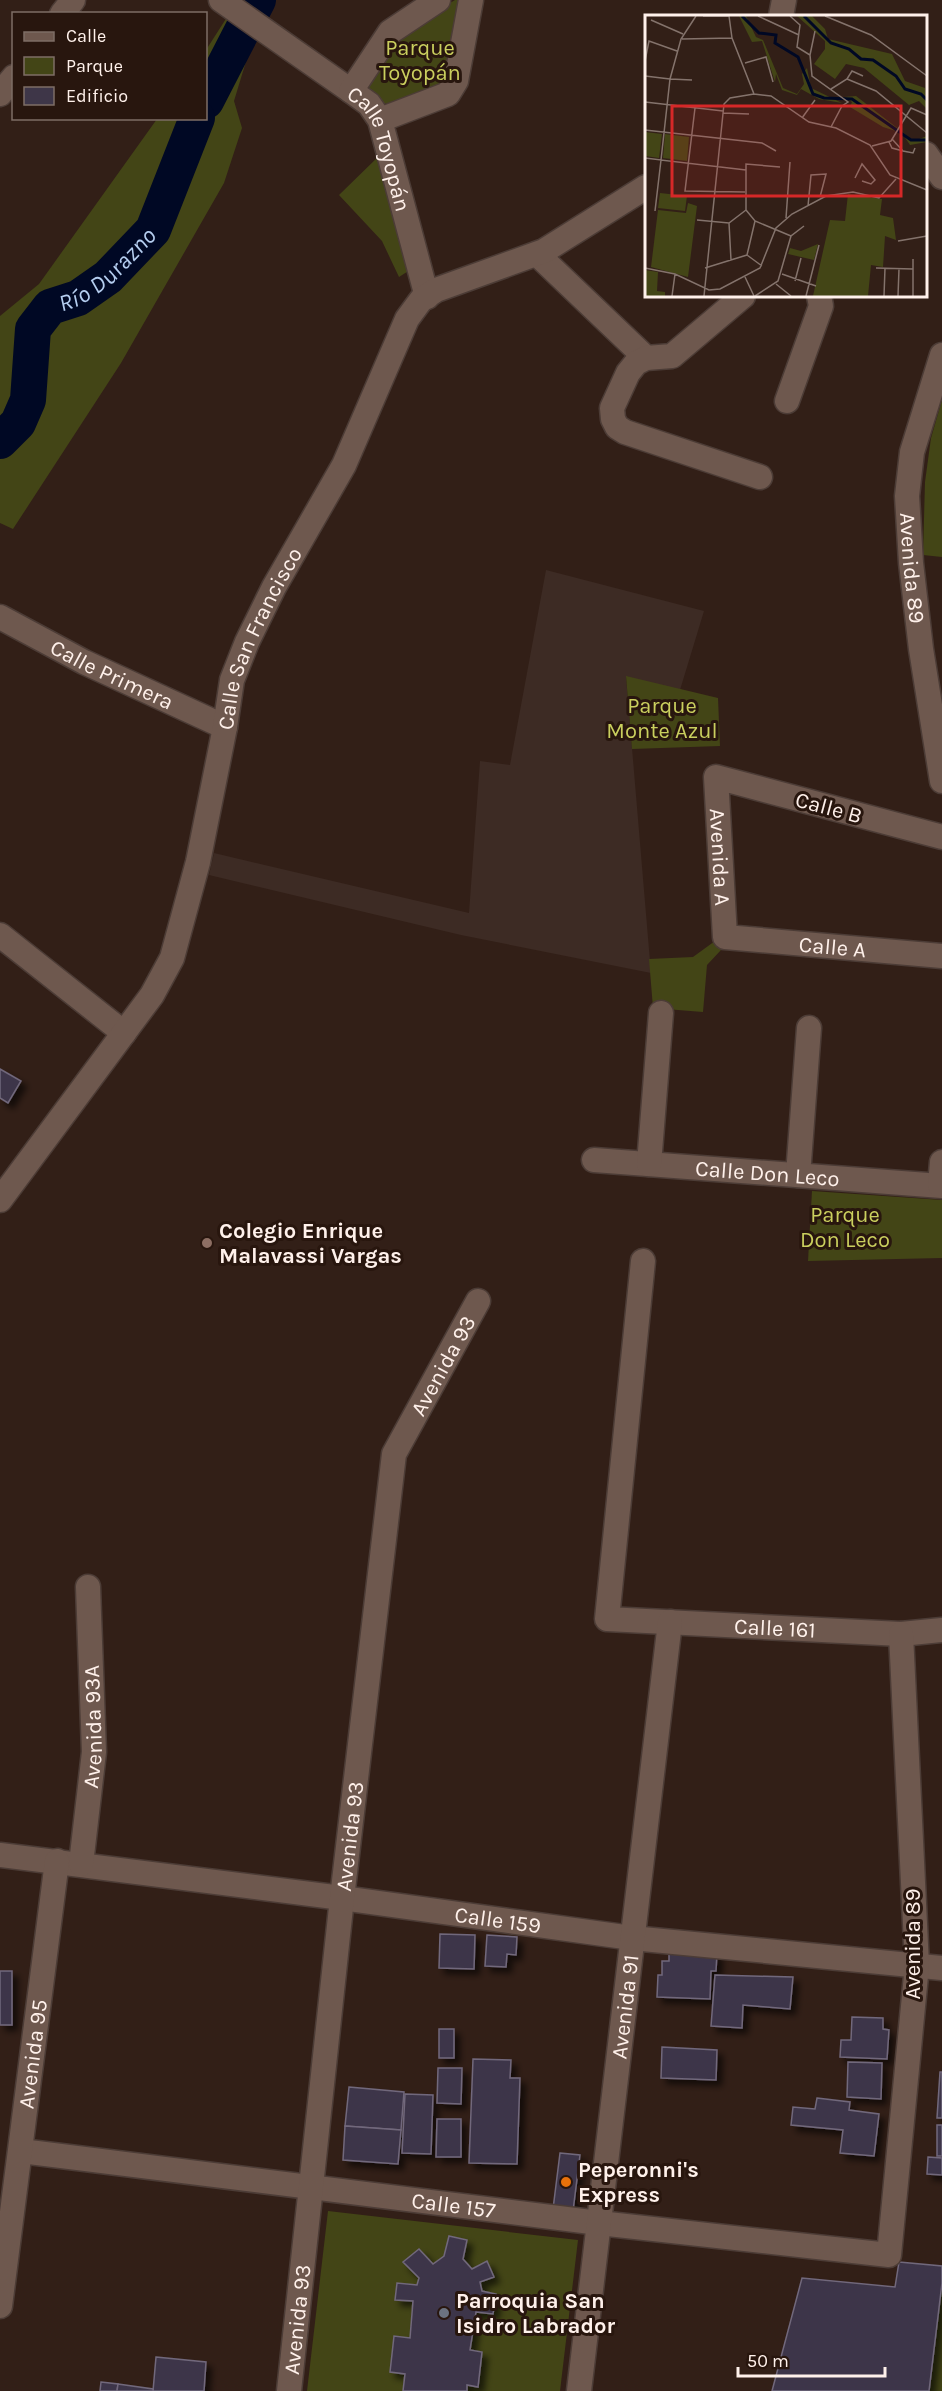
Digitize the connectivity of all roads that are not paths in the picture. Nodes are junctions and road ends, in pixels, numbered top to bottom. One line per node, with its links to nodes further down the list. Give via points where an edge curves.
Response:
1 (438, 0): 7 (street, via 390,32)
2 (471, 0): 9 (street, via 456,81 448,94)
3 (784, 0): 5 (street)
4 (224, 2): 7 (street, Calle Toyopán)
5 (781, 15)
6 (12, 79): 8 (street)
7 (351, 90): 9 (street, Calle Toyopán, via 369,104)
8 (0, 94)
9 (380, 120): 14 (street, Calle Toyopán)
10 (927, 155): 11 (street)
11 (942, 177)
12 (645, 188): 13 (street, Calle San Francisco)
13 (537, 254): 14 (street, Calle San Francisco, via 436,290); 18 (street)
14 (427, 297): 22 (street, Calle San Francisco, via 407,319 344,465 247,642 232,680)
15 (742, 297): 18 (street, via 672,356)
16 (819, 297): 19 (street, via 821,306)
17 (942, 355): 24 (street, Avenida 89, via 912,452 907,496 921,649)
18 (646, 358): 20 (street, via 627,373 612,408 617,427)
19 (787, 400)
20 (760, 477)
21 (0, 617): 22 (street, Calle Primera, via 84,662)
22 (225, 727): 31 (street, Calle San Francisco, via 198,862 172,958 152,995)
23 (716, 777): 25 (street, Calle B); 27 (street, Avenida A)
24 (942, 781)
25 (942, 837)
26 (0, 935): 31 (street)
27 (724, 937): 28 (street, Calle A)
28 (942, 956)
29 (662, 1013): 33 (street)
30 (809, 1028): 34 (street)
31 (124, 1033): 36 (street, Calle San Francisco)
32 (594, 1160): 33 (street, Calle Don Leco)
33 (649, 1164): 34 (street, Calle Don Leco)
34 (798, 1175): 35 (street, Calle Don Leco)
35 (941, 1178)
36 (0, 1200)
37 (643, 1261): 40 (street, Calle 161, via 607,1619)
38 (478, 1301): 46 (street, Avenida 93, via 394,1454)
39 (88, 1587): 45 (street, Avenida 93A, via 94,1752)
40 (670, 1622): 42 (street, Calle 161); 47 (street, Avenida 91)
41 (942, 1630): 42 (street, Calle 161)
42 (901, 1634): 48 (street, Avenida 89)
43 (0, 1855): 44 (street)
44 (57, 1861): 45 (street, Calle 159); 50 (street, Avenida 95)
45 (81, 1864): 46 (street, Calle 159)
46 (342, 1898): 47 (street, Calle 159); 51 (street, Avenida 93)
47 (632, 1938): 48 (street, Calle 159); 52 (street, Avenida 91)
48 (917, 1965): 49 (street, Calle 159); 53 (street, Avenida 89)
49 (942, 1968)
50 (21, 2151): 51 (street, Calle 157); 54 (street, Avenida 95)
51 (310, 2186): 52 (street, Calle 157); 55 (street, Avenida 93)
52 (599, 2223): 53 (street, Calle 157); 56 (street, Avenida 91)
53 (889, 2254)
54 (0, 2306)
55 (289, 2391)
56 (579, 2391)

